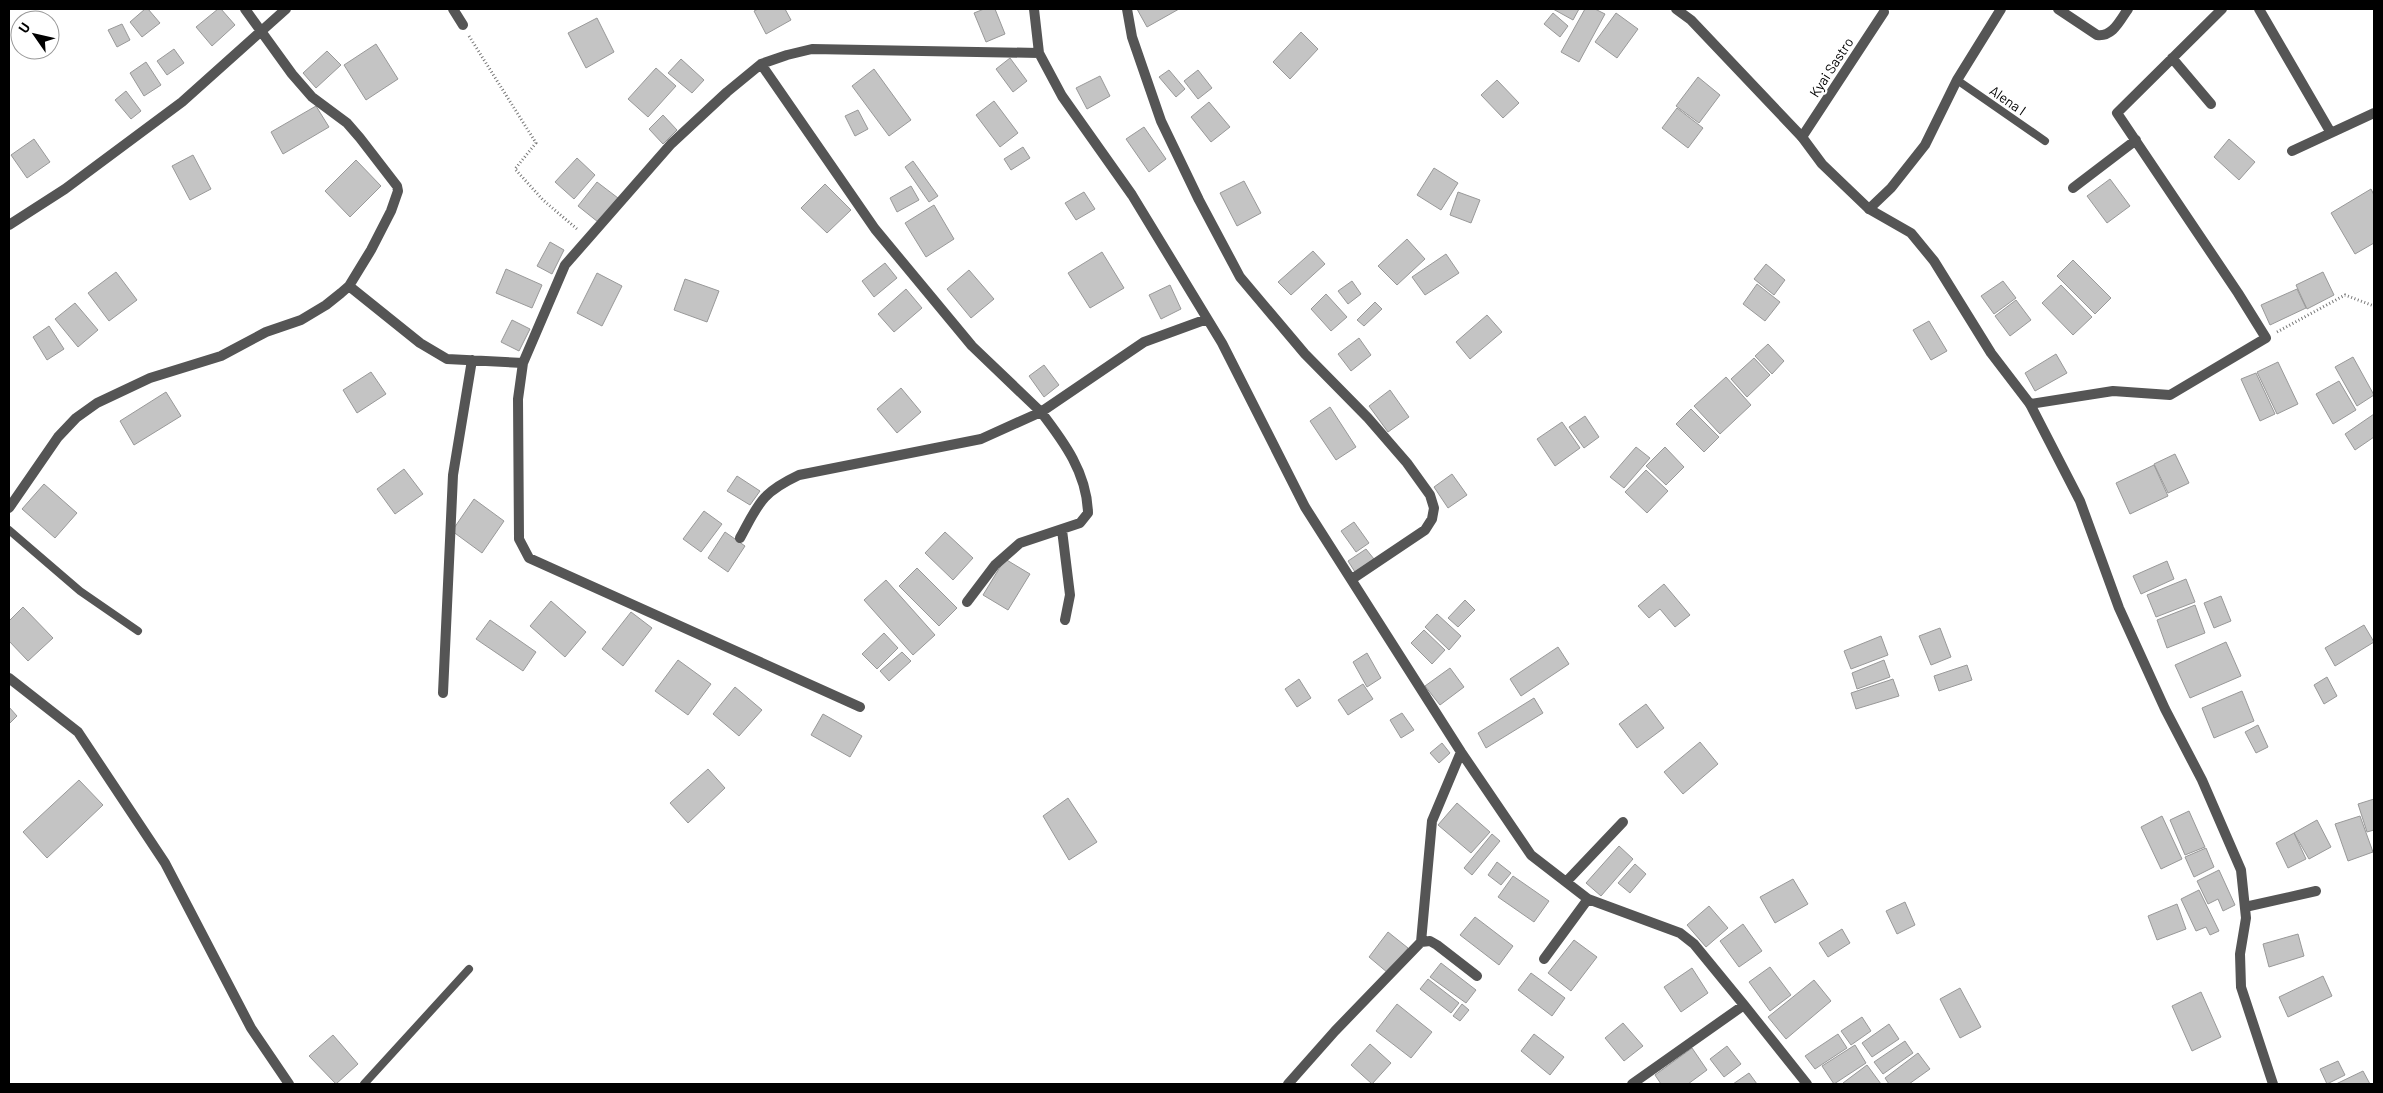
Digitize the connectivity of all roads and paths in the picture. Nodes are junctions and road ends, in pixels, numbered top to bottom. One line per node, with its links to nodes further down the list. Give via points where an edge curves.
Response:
1 (245, 9): 14 (street)
2 (286, 9): 14 (street)
3 (453, 9): 13 (street)
4 (1034, 9): 15 (street)
5 (1127, 9): 42 (street, via 1132,37 1161,121 1240,277 1305,354 1368,418 1430,495 1434,508 1425,530)
6 (1676, 9): 22 (street, via 1692,20)
7 (2002, 9): 18 (street)
8 (2058, 9): 9 (street, via 2097,35 2104,36)
9 (2128, 9)
10 (2222, 9): 16 (street)
11 (2259, 9): 21 (street)
12 (1884, 12): 22 (street, Kyai Sastro)
13 (462, 25): 29 (path, via 536,143 515,169 543,200)
14 (261, 29): 28 (street, via 182,102); 30 (street, via 292,74 312,97 347,123 397,186 391,211)
15 (1039, 52): 17 (street, via 812,49); 32 (street, via 1062,96 1132,194)
16 (2172, 58): 19 (street); 23 (street, via 2117,113)
17 (761, 64): 29 (street, via 671,144); 37 (street, via 874,228 972,346)
18 (1957, 80): 24 (lane, Alena I); 27 (street, via 1925,145 1891,188)
19 (2211, 104)
20 (2374, 113): 21 (street)
21 (2331, 133): 25 (street)
22 (1802, 137): 27 (street, via 1822,164)
23 (2136, 140): 26 (street); 33 (street)
24 (2045, 141)
25 (2292, 151)
26 (2073, 188)
27 (1869, 209): 36 (street, via 1911,233 1934,261 1991,353)
28 (9, 225)
29 (588, 238): 35 (street, via 564,265)
30 (349, 286): 34 (street, via 420,343 447,359); 38 (street, via 301,320 266,332 221,356 150,378 97,403 58,437)
31 (2374, 306): 33 (path, via 2345,295)
32 (1207, 319): 37 (street, via 1144,342); 42 (street, via 1305,508)
33 (2266, 338): 36 (street, via 2170,395 2113,391)
34 (472, 360): 35 (street); 47 (street, via 453,475)
35 (523, 364): 48 (street, via 518,399 519,539 529,558)
36 (2030, 404): 54 (street, via 2080,501 2123,616 2165,709 2202,780 2241,870)
37 (1041, 412): 40 (street, via 1068,448 1088,500 1088,513 1080,523); 41 (street, via 981,439 799,475 780,484 762,499)
38 (9, 508)
39 (9, 530): 45 (lane, via 80,591)
40 (1062, 530): 43 (street, via 1020,543 995,566); 44 (street, via 1070,595)
41 (740, 538)
42 (1352, 579): 49 (street)
43 (967, 602)
44 (1065, 620)
45 (138, 630)
46 (9, 678): 60 (street, via 78,732 165,863 251,1028)
47 (443, 693)
48 (860, 707)
49 (1461, 752): 51 (street, via 1531,854); 55 (street, via 1432,820)
50 (1623, 822): 51 (street)
51 (1566, 882): 53 (street)
52 (2316, 891): 54 (street)
53 (1588, 899): 56 (street); 59 (street, via 1680,933 1694,944)
54 (2245, 907): 65 (street, via 2240,954 2241,987)
55 (1421, 942): 58 (street, via 1430,941 1437,945); 62 (street)
56 (1544, 959)
57 (470, 969): 61 (lane)
58 (1477, 976)
59 (1744, 1005): 63 (street); 64 (street)
60 (289, 1084)
61 (364, 1084)
62 (1288, 1084)
63 (1632, 1084)
64 (1807, 1084)
65 (2273, 1084)

